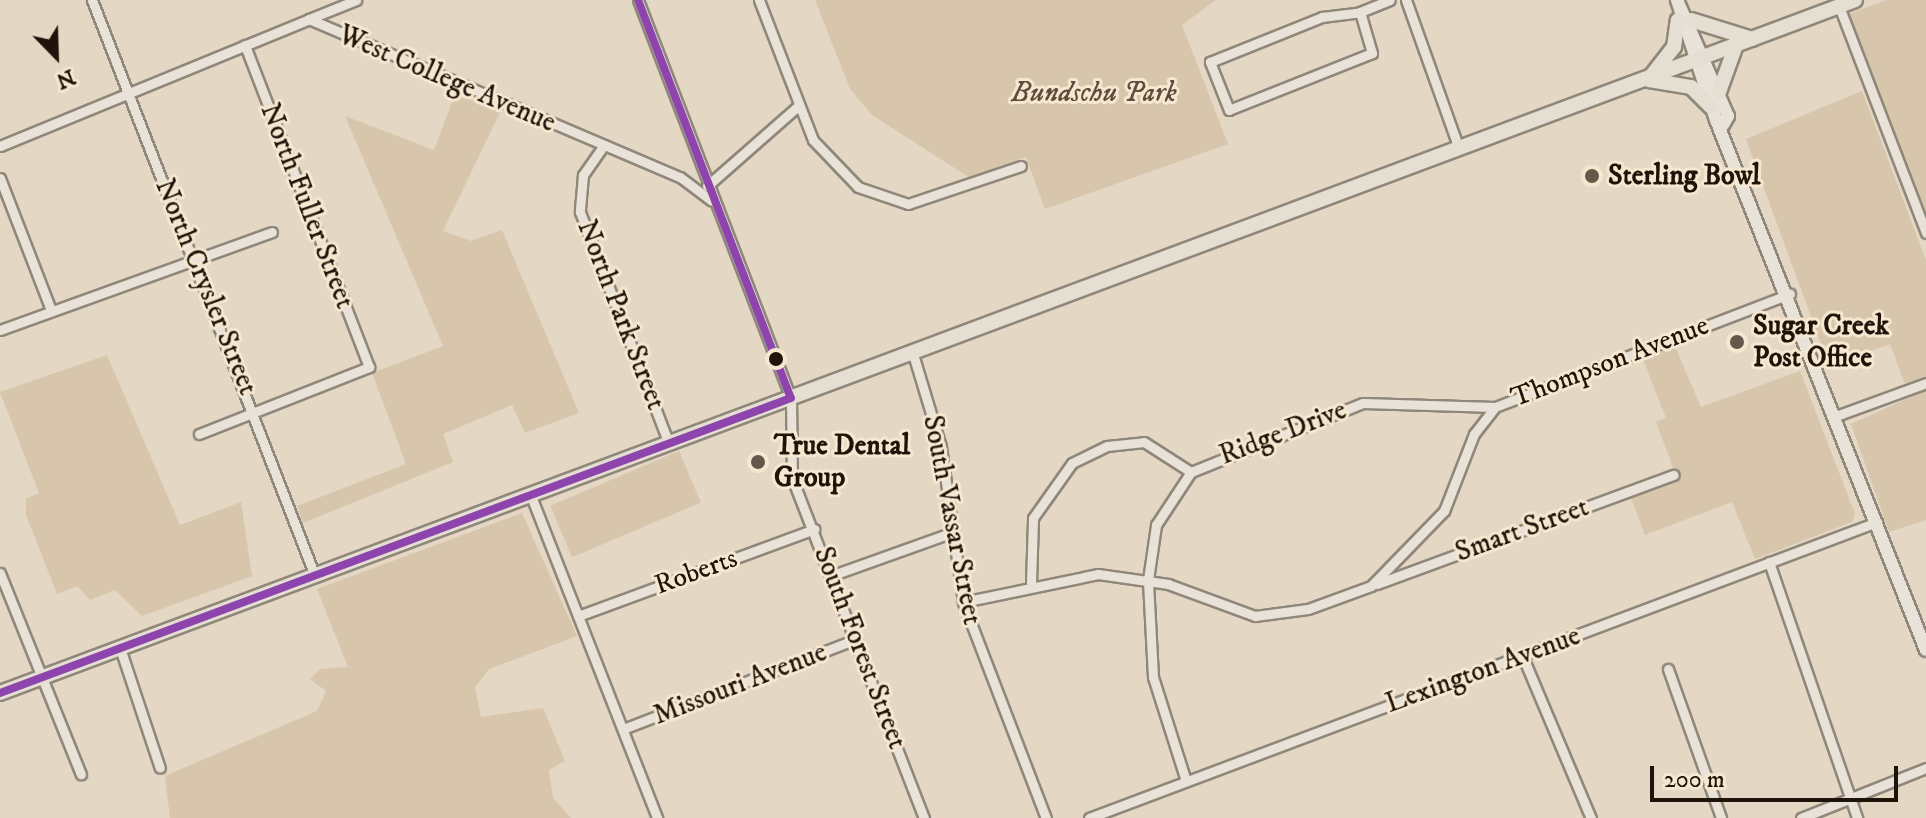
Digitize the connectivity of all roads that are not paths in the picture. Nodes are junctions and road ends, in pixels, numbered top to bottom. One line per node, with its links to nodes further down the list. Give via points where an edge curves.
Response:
1 (92, 0): 17 (street, North Crysler Street)
2 (356, 0): 10 (street)
3 (638, 0): 27 (street)
4 (759, 0): 19 (street)
5 (1390, 0): 9 (street)
6 (1406, 0): 24 (street)
7 (1855, 0): 8 (main road)
8 (1839, 6): 12 (main road); 30 (street)
9 (1360, 12): 9 (street, via 1372,53 1229,110 1210,62 1322,17)
10 (309, 19): 13 (street, West College Avenue); 22 (street, West College Avenue)
11 (1685, 20): 12 (main road); 15 (main road); 16 (main road, via 1674,47)
12 (1752, 39): 14 (main road)
13 (245, 45): 17 (street, West College Avenue); 39 (street, North Fuller Street, via 369,367)
14 (1736, 45): 15 (main road); 18 (main road)
15 (1700, 58): 16 (main road); 18 (main road); 20 (main road)
16 (1648, 78): 20 (main road, via 1691,87); 24 (main road)
17 (127, 91): 23 (street, West College Avenue); 31 (street, North Crysler Street)
18 (1719, 92): 21 (main road, via 1728,116)
19 (798, 106): 25 (street, via 834,168 897,203 921,202); 27 (street)
20 (1711, 107): 21 (main road)
21 (1723, 125): 32 (main road)
22 (604, 145): 28 (street, West College Avenue, via 680,177); 42 (street, North Park Street, via 583,175 580,212)
23 (0, 146)
24 (1459, 149): 35 (main road)
25 (1021, 166)
26 (0, 178): 33 (street)
27 (707, 186): 28 (street)
28 (712, 200): 37 (street)
29 (272, 232): 31 (street)
30 (1926, 233)
31 (192, 256): 33 (street); 39 (street, North Crysler Street)
32 (1790, 294): 38 (street, Thompson Avenue); 40 (main road)
33 (51, 310): 34 (street)
34 (0, 330)
35 (913, 354): 37 (main road); 48 (street, South Vassar Street, via 941,447)
36 (1926, 383): 40 (street)
37 (791, 398): 42 (main road); 47 (street, South Forest Street, via 792,478)
38 (1495, 407): 43 (street, Ridge Drive, via 1363,403); 55 (street, Thompson Avenue, via 1474,434 1444,511)
39 (256, 413): 41 (street); 52 (street, North Crysler Street)
40 (1836, 416): 46 (main road)
41 (199, 434)
42 (669, 444): 45 (main road)
43 (1191, 472): 53 (street, Ridge Drive, via 1156,525); 54 (street, via 1144,442 1107,446 1072,463 1033,518)
44 (1674, 475): 55 (street, Smart Street)
45 (531, 496): 52 (main road); 57 (street)
46 (1877, 522): 49 (street, Lexington Avenue); 59 (main road)
47 (815, 529): 51 (street, South Forest Street); 57 (street, Roberts)
48 (953, 532): 51 (street); 56 (street, South Vassar Street)
49 (1769, 562): 61 (street, Lexington Avenue); 70 (street)
50 (0, 573): 63 (street)
51 (833, 575): 58 (street, South Forest Street)
52 (315, 576): 60 (main road)
53 (1148, 580): 54 (street, Thompson Avenue, via 1098,574); 55 (street, Thompson Avenue, via 1255,616 1308,609); 69 (street, Ridge Drive, via 1153,677)
54 (1031, 583): 56 (street, Thompson Avenue)
55 (1371, 586)
56 (963, 602): 73 (street, South Vassar Street)
57 (578, 616): 65 (street)
58 (856, 639): 65 (street, Missouri Avenue); 72 (street, South Forest Street)
59 (1925, 644)
60 (120, 648): 63 (main road); 66 (street)
61 (1522, 655): 69 (street, Lexington Avenue); 75 (street)
62 (1668, 669): 76 (street)
63 (41, 678): 64 (main road); 68 (street)
64 (0, 693)
65 (623, 729): 71 (street)
66 (160, 768)
67 (1926, 768): 70 (street)
68 (81, 774)
69 (1186, 781): 74 (street, Lexington Avenue)
70 (1850, 799): 77 (street); 78 (street)
71 (657, 818)
72 (924, 818)
73 (1046, 818)
74 (1089, 818)
75 (1591, 818)
76 (1721, 818)
77 (1801, 818)
78 (1857, 818)

